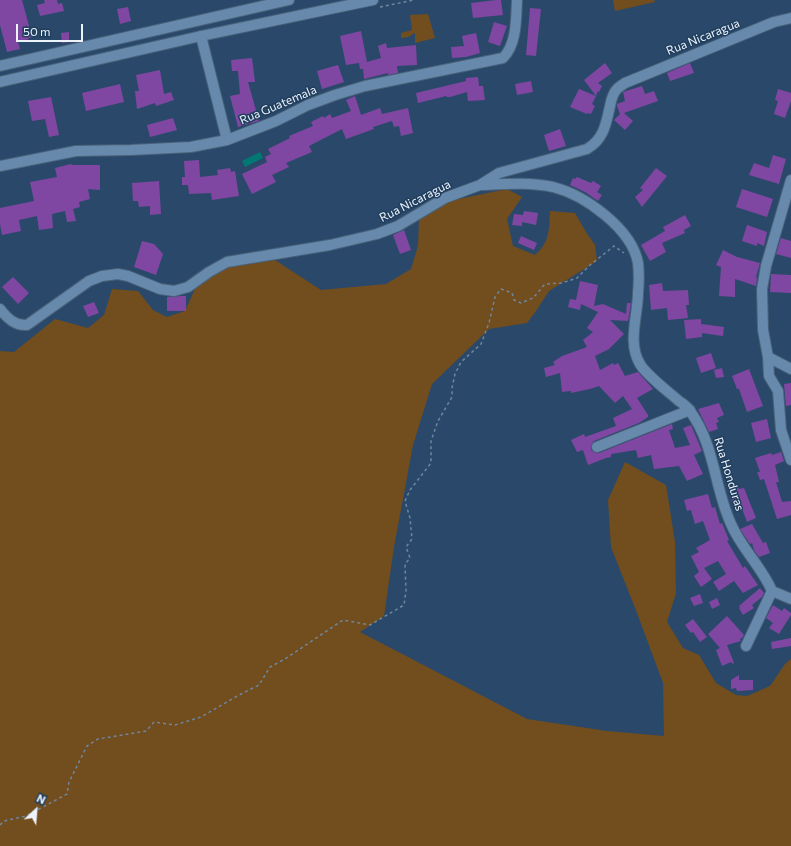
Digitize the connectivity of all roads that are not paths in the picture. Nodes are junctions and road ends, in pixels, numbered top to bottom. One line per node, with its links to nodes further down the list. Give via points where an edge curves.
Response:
1 (289, 0): 6 (street)
2 (373, 0): 5 (street)
3 (517, 0): 8 (street, Rua Guatemala, via 515,30 503,58 365,86 308,105)
4 (791, 18): 11 (street, Rua Nicaragua, via 774,22 625,83 616,89 606,124 600,139 594,145 499,173)
5 (201, 36): 7 (street); 8 (street)
6 (0, 66)
7 (0, 82)
8 (227, 140): 9 (street, Rua Guatemala, via 191,147 76,151)
9 (0, 166)
10 (791, 180): 13 (street, via 766,266 762,289 763,330)
11 (480, 184): 12 (street, Rua Nicaragua, via 445,198 398,226 377,234 315,248 227,262 188,287 174,291 160,289 118,274 88,281 27,325 17,324 7,318); 15 (street, Rua Honduras, via 531,185 566,191 605,214 622,232 632,246 638,262 635,354 649,375)
12 (0, 309)
13 (768, 357): 14 (street); 17 (street, via 770,376 778,391 781,430)
14 (791, 369)
15 (690, 410): 16 (street); 18 (street, Rua Honduras, via 710,449 731,525)
16 (598, 447)
17 (791, 460)
18 (772, 590): 19 (street); 20 (street)
19 (791, 599)
20 (746, 646)

